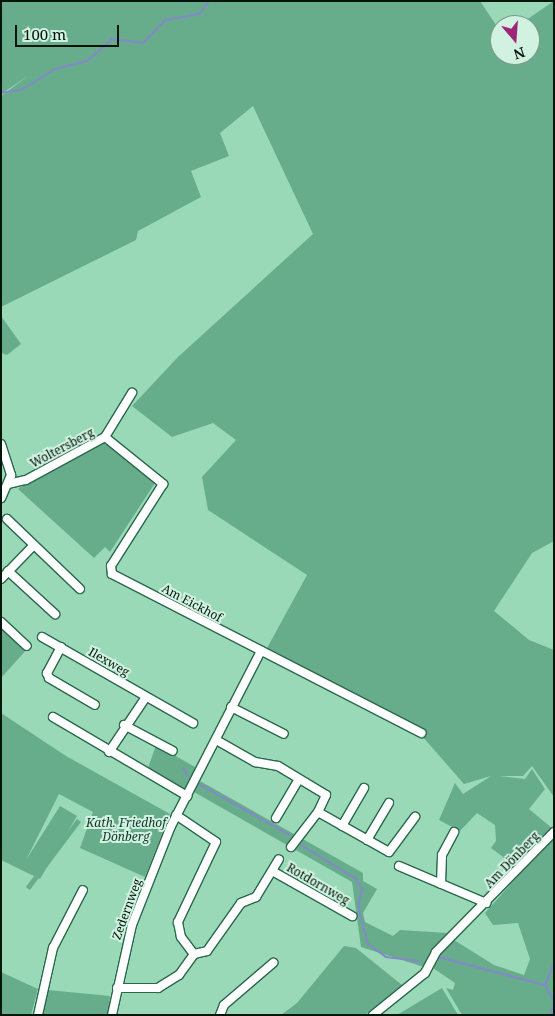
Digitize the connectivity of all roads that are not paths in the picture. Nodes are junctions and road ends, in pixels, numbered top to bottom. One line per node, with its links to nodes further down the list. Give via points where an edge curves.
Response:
1 (132, 393): 2 (street, Woltersberg)
2 (105, 437): 4 (street, Woltersberg, via 26,480); 16 (street, Am Eickhof, via 163,484 111,566 112,574)
3 (1, 444): 4 (street, via 9,461)
4 (8, 484): 5 (street)
5 (1, 498)
6 (7, 519): 7 (street)
7 (34, 545): 8 (street); 10 (street)
8 (8, 571): 9 (street); 11 (street)
9 (1, 578)
10 (80, 589)
11 (54, 614)
12 (1, 622): 14 (street)
13 (42, 636): 15 (street, Ilexweg)
14 (27, 646)
15 (61, 647): 17 (street, Ilexweg); 18 (street, via 47,673 49,678)
16 (261, 651): 19 (street, Zedernweg); 23 (street, Am Eickhof)
17 (146, 697): 21 (street, Ilexweg); 22 (street, via 135,717)
18 (95, 705)
19 (231, 707): 24 (street); 25 (street, Zedernweg)
20 (53, 717): 27 (street)
21 (193, 723)
22 (124, 724): 26 (street); 27 (street)
23 (420, 733)
24 (284, 734)
25 (218, 741): 28 (street); 30 (street, Zedernweg)
26 (172, 751)
27 (109, 752): 30 (street)
28 (299, 779): 32 (street, via 326,795); 35 (street)
29 (364, 788): 36 (street)
30 (187, 796): 33 (street, Zedernweg)
31 (389, 803): 39 (street)
32 (318, 812): 36 (street); 40 (street)
33 (176, 815): 48 (street, via 216,842 178,922 181,937); 50 (street, Zedernweg, via 132,925)
34 (415, 817): 39 (street, via 390,852)
35 (276, 818)
36 (342, 826): 39 (street)
37 (454, 832): 44 (street, via 442,855)
38 (554, 832): 46 (street, Am Dönberg)
39 (367, 840)
40 (291, 848)
41 (279, 859): 43 (street, Rotdornweg)
42 (399, 866): 44 (street, Am Dönberg)
43 (274, 872): 47 (street, Rotdornweg); 48 (street, Rotdornweg, via 256,897 241,903 207,951)
44 (441, 884): 46 (street, Am Dönberg)
45 (83, 890): 51 (street, via 54,948)
46 (486, 904): 54 (street, Am Dönberg, via 436,952 425,973)
47 (352, 916)
48 (194, 954): 50 (street, Rotdornweg, via 179,975 158,988)
49 (273, 963): 53 (street, via 224,1005)
50 (118, 988): 52 (street, Zedernweg)
51 (38, 1015)
52 (112, 1015)
53 (220, 1015)
54 (373, 1015)

